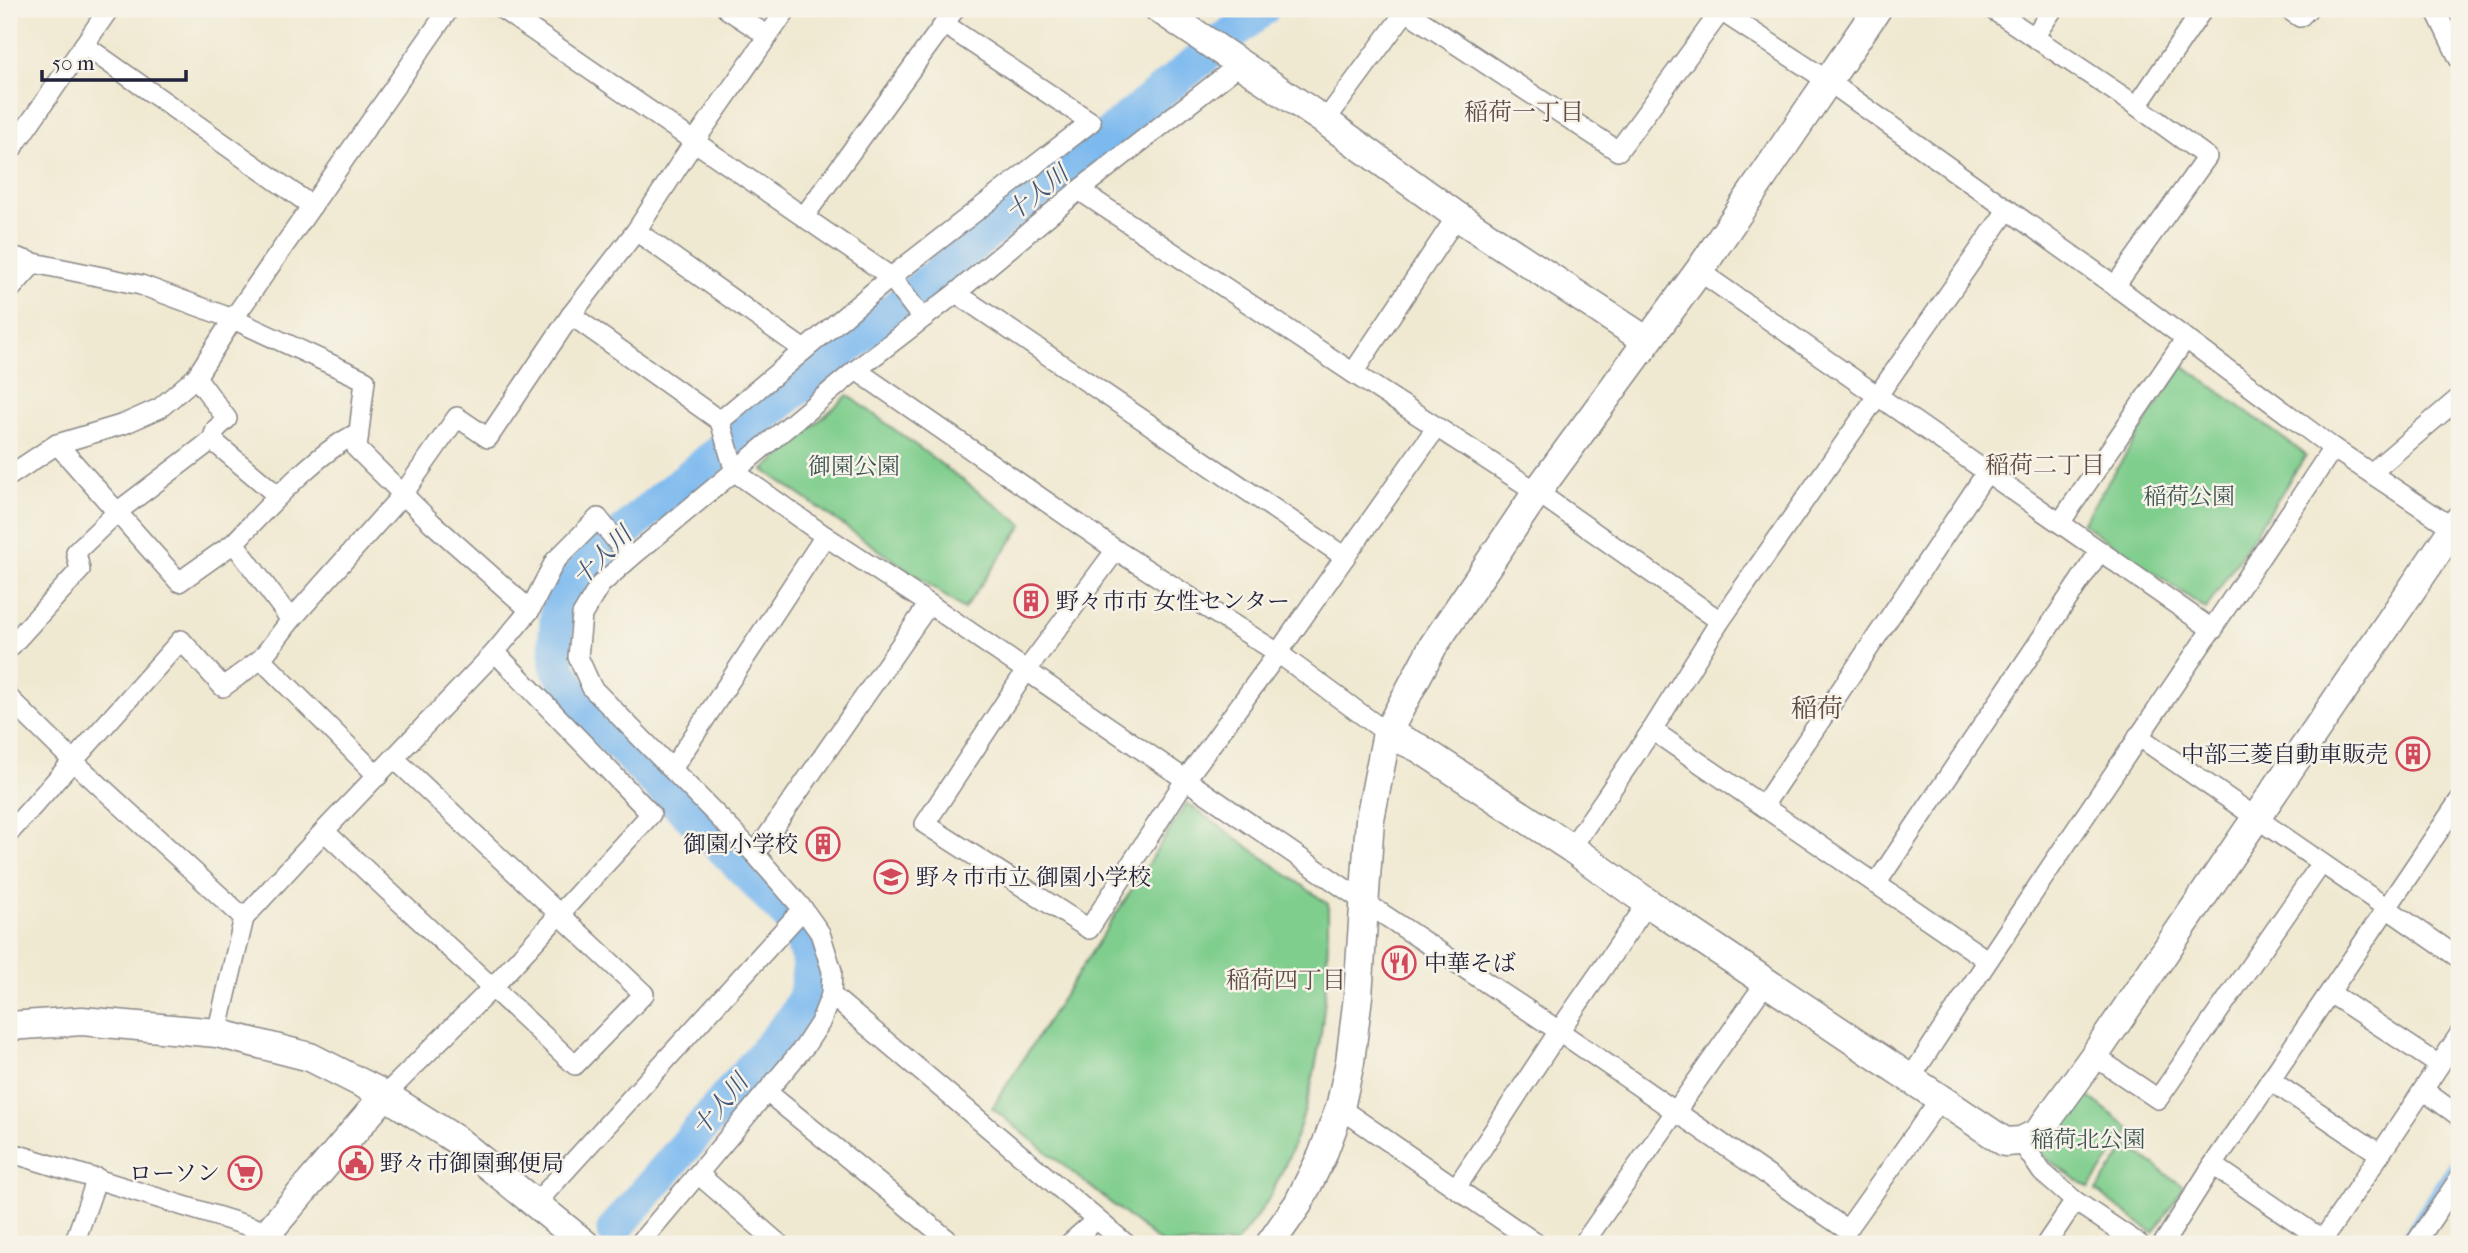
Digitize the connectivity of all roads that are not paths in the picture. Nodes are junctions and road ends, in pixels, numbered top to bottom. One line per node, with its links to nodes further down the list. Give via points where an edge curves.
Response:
1 (109, 9): 19 (street)
2 (449, 9): 28 (street)
3 (502, 9): 25 (street)
4 (727, 9): 17 (street)
5 (786, 9): 17 (street)
6 (1159, 9): 21 (street)
7 (1877, 9): 22 (street)
8 (1992, 9): 18 (street)
9 (2053, 9): 18 (street)
10 (2203, 9): 23 (street)
11 (2288, 9): 12 (street, via 2300,17)
12 (2308, 9)
13 (2435, 9): 20 (street)
14 (1404, 10): 15 (street, via 1618,151); 24 (street)
15 (1719, 10): 22 (street)
16 (950, 16): 30 (street); 36 (street, via 1091,122)
17 (768, 36): 25 (street)
18 (2034, 37): 23 (street)
19 (84, 45): 26 (street); 28 (street)
20 (2459, 59)
21 (1235, 61): 24 (street); 27 (street)
22 (1828, 81): 29 (street); 35 (street)
23 (2137, 106): 37 (street, via 2207,157)
24 (1325, 121): 31 (street)
25 (694, 142): 30 (street); 32 (street)
26 (9, 153)
27 (1079, 190): 39 (street); 47 (street)
28 (312, 206): 42 (street)
29 (2008, 209): 37 (street); 49 (street)
30 (805, 215): 36 (street)
31 (1457, 216): 44 (street); 47 (street)
32 (636, 231): 40 (street); 45 (street)
33 (9, 255): 34 (street)
34 (34, 263): 38 (street); 42 (street, via 141,285)
35 (1699, 271): 44 (street); 49 (street)
36 (896, 283): 41 (street); 45 (street)
37 (2115, 286): 43 (street)
38 (9, 291)
39 (956, 293): 41 (street); 72 (street)
40 (571, 315): 51 (street); 62 (street, via 488,438 457,417)
41 (919, 315): 46 (street)
42 (233, 318): 48 (street); 53 (street, via 365,380)
43 (2186, 338): 56 (street); 65 (street)
44 (1647, 341): 61 (street)
45 (804, 350): 51 (street)
46 (856, 370): 57 (street); 69 (street)
47 (1353, 373): 52 (street)
48 (196, 377): 54 (street, via 227,419); 55 (street, via 160,408)
49 (1879, 396): 58 (street); 76 (street)
50 (2459, 398): 59 (street)
51 (721, 426): 57 (street)
52 (1436, 428): 61 (street); 72 (street)
53 (358, 433): 62 (street, via 356,449); 63 (street, via 342,440)
54 (212, 440): 63 (street); 64 (street)
55 (57, 444): 60 (street); 64 (street)
56 (2333, 448): 59 (street); 77 (street)
57 (734, 467): 67 (street); 71 (street)
58 (1987, 472): 65 (street); 93 (street)
59 (2371, 474): 66 (street)
60 (9, 476)
61 (1537, 492): 76 (street); 85 (street, via 1433,646)
62 (403, 494): 74 (street); 75 (street)
63 (278, 496): 68 (street)
64 (117, 512): 68 (street, via 179,582); 78 (street, via 76,552 80,569)
65 (2060, 523): 70 (street)
66 (2457, 527): 94 (street)
67 (825, 536): 73 (street); 89 (street)
68 (234, 543): 75 (street)
69 (1116, 550): 80 (street); 82 (street)
70 (2101, 551): 77 (street); 100 (street)
71 (627, 554): 74 (street, via 598,518 555,561); 89 (street, via 600,584 582,615 578,657 592,688)
72 (1345, 556): 80 (street)
73 (929, 604): 82 (street); 98 (street)
74 (530, 610): 79 (street)
75 (292, 620): 81 (street)
76 (1720, 621): 84 (street)
77 (2213, 630): 86 (street)
78 (9, 648)
79 (495, 652): 87 (street); 105 (street, via 650,814)
80 (1278, 653): 85 (street); 91 (street)
81 (261, 659): 88 (street, via 223,687 181,640); 90 (street)
82 (1026, 671): 91 (street); 91 (street, via 925,824 1088,929)
83 (9, 698): 88 (street)
84 (1652, 730): 93 (street); 97 (street)
85 (1387, 733): 97 (street, via 1419,748); 101 (street, via 1370,819)
86 (2138, 736): 94 (street); 108 (street)
87 (395, 759): 90 (street); 105 (street)
88 (74, 762): 96 (street); 106 (street)
89 (672, 769): 98 (street)
90 (378, 776): 95 (street)
91 (1186, 779): 101 (street)
92 (2459, 802): 103 (street)
93 (1763, 806): 100 (street)
94 (2255, 817): 99 (street); 117 (street)
95 (324, 831): 106 (street); 110 (street)
96 (9, 833)
97 (1571, 848): 102 (street)
98 (755, 853): 104 (street)
99 (2321, 864): 103 (street); 117 (street, via 2158,1099)
100 (1876, 884): 108 (street)
101 (1363, 901): 114 (street); 125 (street, via 1358,996)
102 (1648, 903): 109 (street); 114 (street)
103 (2387, 908): 107 (street); 111 (street)
104 (799, 913): 112 (street, via 820,933 832,971); 137 (street)
105 (559, 914): 110 (street); 110 (street, via 644,994 575,1065)
106 (244, 918): 115 (street)
107 (2459, 958)
108 (1987, 960): 119 (street)
109 (1766, 982): 119 (street); 126 (street)
110 (492, 988): 123 (street)
111 (2330, 993): 118 (street); 120 (street)
112 (831, 995): 122 (street, via 805,1046); 138 (street)
113 (9, 1026): 115 (street, via 82,1021)
114 (1559, 1031): 126 (street); 135 (street)
115 (217, 1032): 123 (street, via 310,1057)
116 (2459, 1035): 118 (street)
117 (2094, 1056): 128 (street, via 2038,1133)
118 (2439, 1065): 121 (street)
119 (1910, 1079): 124 (street)
120 (2270, 1080): 130 (street); 131 (street)
121 (2423, 1090): 127 (street); 130 (street)
122 (767, 1092): 132 (street); 146 (street)
123 (385, 1095): 137 (street, via 458,1141); 140 (street)
124 (1940, 1099): 128 (street, via 2005,1142); 139 (street)
125 (1340, 1108): 135 (street); 149 (street, via 1298,1204)
126 (1676, 1111): 139 (street); 151 (street)
127 (2459, 1115)
128 (2021, 1141): 136 (street, via 2042,1172)
129 (9, 1152): 133 (street)
130 (2381, 1154): 141 (street)
131 (2213, 1165): 141 (street); 154 (street)
132 (698, 1174): 144 (street); 145 (street)
133 (97, 1178): 140 (street); 142 (street)
134 (2459, 1180): 155 (street)
135 (1456, 1188): 150 (street)
136 (2075, 1200): 152 (street); 153 (street)
137 (535, 1204): 143 (street)
138 (1096, 1220): 147 (street); 148 (street)
139 (1842, 1237)
140 (269, 1240)
141 (2322, 1242)
142 (74, 1244)
143 (585, 1244)
144 (639, 1244)
145 (779, 1244)
146 (953, 1244)
147 (1069, 1244)
148 (1126, 1244)
149 (1270, 1244)
150 (1536, 1244)
151 (1583, 1244)
152 (2046, 1244)
153 (2139, 1244)
154 (2163, 1244)
155 (2415, 1244)

